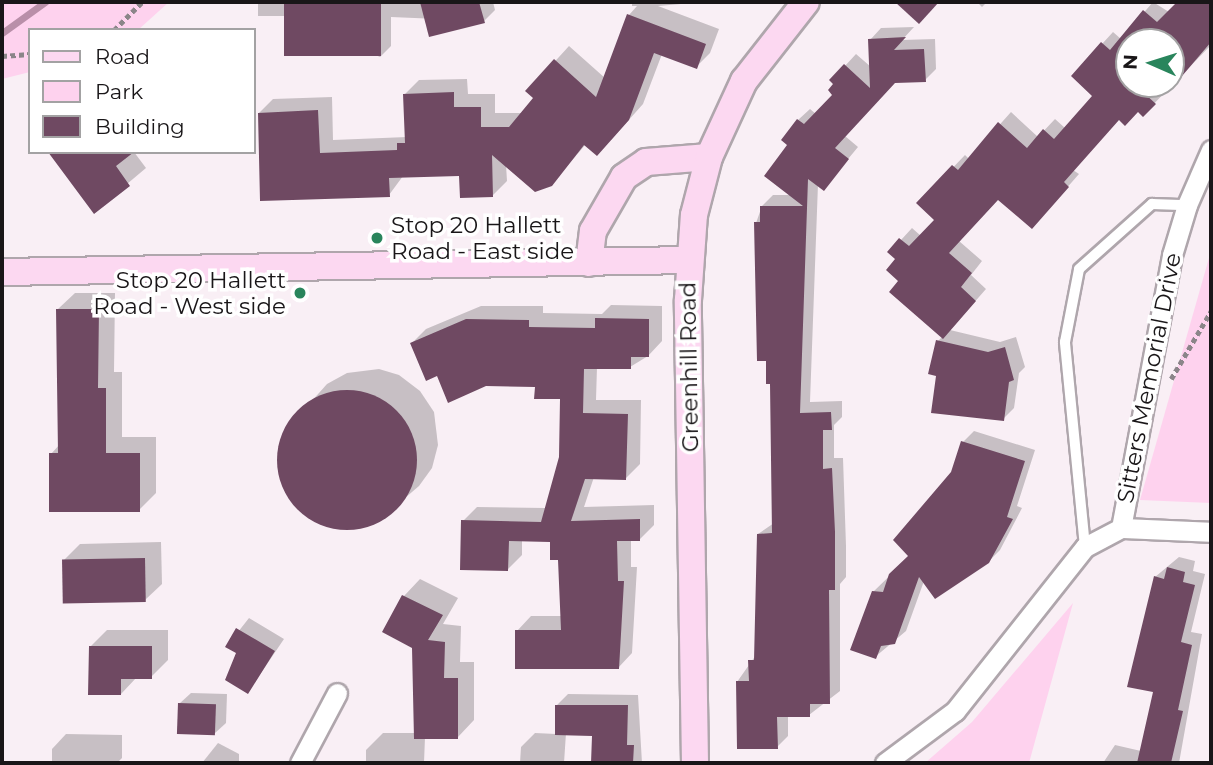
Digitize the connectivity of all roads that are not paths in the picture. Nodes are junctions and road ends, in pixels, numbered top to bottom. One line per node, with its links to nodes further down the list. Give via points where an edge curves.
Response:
1 (799, 4): 3 (main road, Greenhill Road, via 744,81)
2 (1211, 149): 4 (street, Sitters Memorial Drive)
3 (709, 157): 5 (main road, Greenhill Road, via 694,215); 6 (main road, via 646,162 624,177 593,231)
4 (1187, 205): 8 (street, Sitters Memorial Drive, via 1172,255); 10 (lane, via 1152,204 1079,269 1065,342)
5 (689, 260): 6 (main road); 13 (main road, Greenhill Road)
6 (589, 263): 7 (main road)
7 (2, 272)
8 (1121, 528): 9 (street); 10 (street, Sitters Memorial Drive)
9 (1211, 532)
10 (1085, 547): 14 (street, Sitters Memorial Drive, via 955,711)
11 (337, 693): 12 (street)
12 (300, 763)
13 (695, 763)
14 (885, 763)

